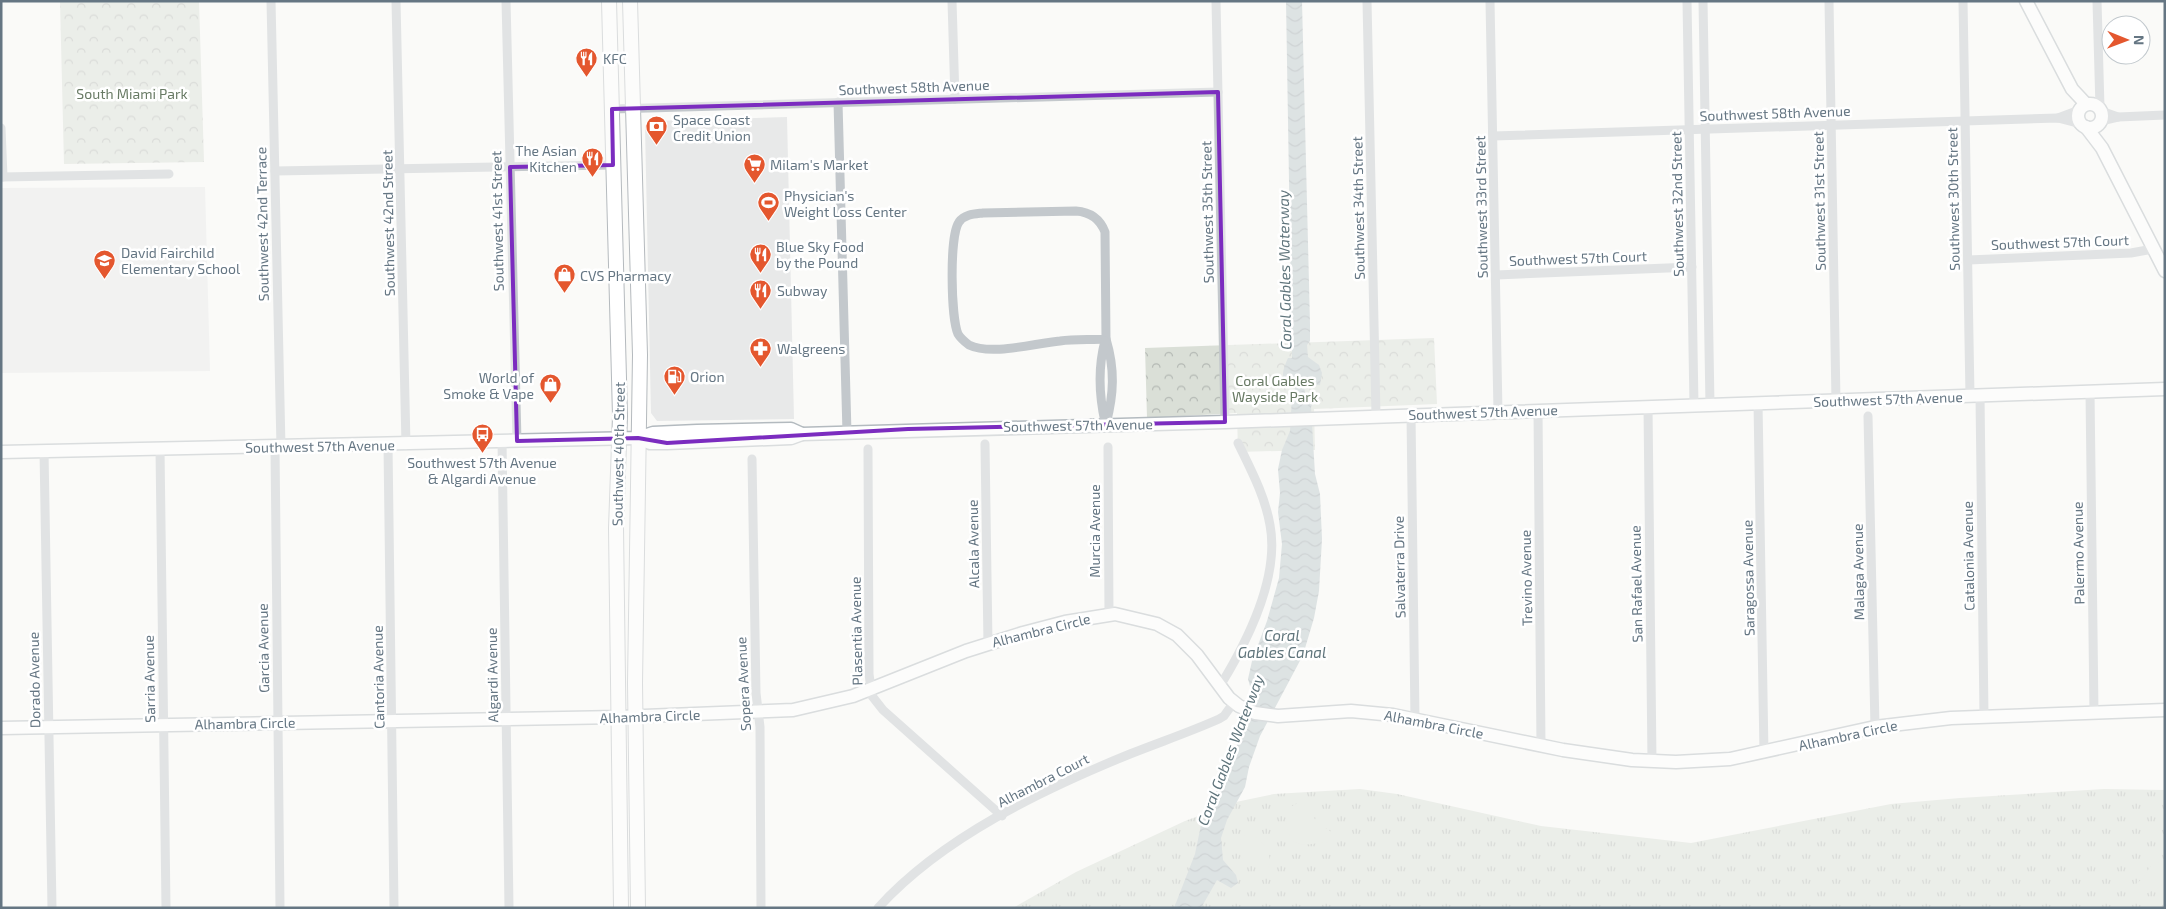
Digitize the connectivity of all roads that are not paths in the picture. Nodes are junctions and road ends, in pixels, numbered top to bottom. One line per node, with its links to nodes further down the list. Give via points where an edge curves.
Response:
1 (271, 1): 32 (street, Southwest 42nd Terrace)
2 (396, 1): 31 (street, Southwest 42nd Street)
3 (506, 1): 30 (street, Southwest 41st Street)
4 (609, 1): 19 (main road, Southwest 40th Street)
5 (630, 1): 20 (main road, Southwest 40th Street)
6 (952, 1): 17 (street)
7 (1216, 1): 16 (street, Southwest 35th Street)
8 (1367, 1): 55 (street, Southwest 34th Street)
9 (1490, 1): 28 (street, Southwest 33rd Street)
10 (1687, 1): 26 (street, Southwest 32nd Street)
11 (1703, 1): 27 (street)
12 (1829, 1): 24 (street, Southwest 31st Street)
13 (1963, 1): 23 (street, Southwest 30th Street)
14 (2026, 1): 21 (street, via 2072,89)
15 (2097, 1): 21 (street, via 2098,85)
16 (1218, 92): 17 (street, Southwest 58th Avenue); 58 (street, Southwest 35th Street)
17 (955, 99): 18 (street, Southwest 58th Avenue)
18 (838, 102): 20 (street, Southwest 58th Avenue); 60 (street)
19 (612, 109): 20 (street, Southwest 58th Avenue); 29 (main road, Southwest 40th Street)
20 (634, 109): 37 (main road, Southwest 40th Street)
21 (2090, 115): 22 (street); 23 (street, Southwest 58th Avenue, via 2074,112 2058,118); 39 (street, via 2102,148)
22 (2165, 115)
23 (1965, 121): 24 (street, Southwest 58th Avenue); 40 (street, Southwest 30th Street)
24 (1831, 125): 27 (street, Southwest 58th Avenue); 48 (street, Southwest 31st Street)
25 (1, 128): 34 (street)
26 (1690, 130): 27 (street, Southwest 58th Avenue); 28 (street, Southwest 58th Avenue); 41 (street, Southwest 32nd Street)
27 (1706, 130): 51 (street)
28 (1493, 136): 43 (street, Southwest 33rd Street)
29 (613, 165): 30 (street); 35 (main road, Southwest 40th Street)
30 (510, 167): 31 (street); 63 (street, Southwest 41st Street)
31 (400, 169): 32 (street); 68 (street, Southwest 42nd Street)
32 (275, 171): 69 (street, Southwest 42nd Terrace)
33 (169, 174): 34 (street)
34 (2, 177)
35 (614, 205): 36 (main road, Southwest 40th Street); 37 (main road)
36 (615, 225): 38 (main road); 61 (main road, Southwest 40th Street)
37 (637, 226): 38 (main road, Southwest 40th Street)
38 (637, 244): 62 (main road, Southwest 40th Street)
39 (2153, 249): 40 (street, Southwest 57th Court, via 2131,253); 42 (street)
40 (1968, 260): 47 (street, Southwest 30th Street)
41 (1692, 267): 43 (street, Southwest 57th Court); 50 (street, Southwest 32nd Street)
42 (2165, 271)
43 (1496, 274): 54 (street, Southwest 33rd Street)
44 (1106, 339): 44 (street, via 1106,239 1097,218 1076,211 979,214 966,216 960,222 953,239 953,303 956,328 962,340 988,348); 59 (street, via 1112,360 1112,401)
45 (2165, 389): 46 (street, Southwest 57th Avenue)
46 (2090, 392): 47 (street, Southwest 57th Avenue); 83 (street, Palermo Avenue)
47 (1975, 396): 48 (street, Southwest 57th Avenue); 85 (street, Catalonia Avenue)
48 (1836, 401): 49 (street, Southwest 57th Avenue)
49 (1758, 404): 51 (street, Southwest 57th Avenue); 96 (street, Saragossa Avenue)
50 (1694, 405): 51 (street, Southwest 57th Avenue); 52 (street, Southwest 57th Avenue)
51 (1710, 405)
52 (1648, 407): 53 (street, Southwest 57th Avenue); 97 (street, San Rafael Avenue)
53 (1538, 411): 54 (street, Southwest 57th Avenue); 95 (street, Trevino Avenue)
54 (1498, 412): 56 (street, Southwest 57th Avenue)
55 (1376, 415): 56 (street, Southwest 57th Avenue); 58 (street, Southwest 57th Avenue)
56 (1411, 415): 88 (street, Salvaterra Drive)
57 (1868, 416): 93 (street, Malaga Avenue)
58 (1225, 422): 59 (street, Southwest 57th Avenue)
59 (1106, 424): 60 (street, Southwest 57th Avenue)
60 (847, 433): 62 (street, Southwest 57th Avenue, via 802,434 790,429 650,443)
61 (620, 438): 62 (street, Southwest 57th Avenue); 63 (street, Southwest 57th Avenue); 86 (main road, Southwest 40th Street, via 616,528)
62 (638, 438): 84 (main road, Southwest 40th Street)
63 (517, 441): 64 (street, Southwest 57th Avenue)
64 (502, 442): 68 (street, Southwest 57th Avenue); 87 (street, Algardi Avenue)
65 (1238, 443): 78 (street, via 1266,506 1272,558 1250,630)
66 (985, 444): 77 (street, Alcala Avenue)
67 (388, 445): 68 (street, Southwest 57th Avenue); 69 (street, Southwest 57th Avenue); 89 (street, Cantoria Avenue)
68 (406, 445)
69 (278, 447): 72 (street, Southwest 57th Avenue); 90 (street, Garcia Avenue)
70 (1108, 447): 76 (street, Murcia Avenue)
71 (868, 448): 79 (street, Plasentia Avenue)
72 (160, 449): 73 (street, Southwest 57th Avenue); 91 (street, Sarria Avenue)
73 (44, 451): 74 (street, Southwest 57th Avenue); 92 (street, Dorado Avenue)
74 (1, 452)
75 (752, 459): 82 (street, Sopera Avenue)
76 (1109, 615): 77 (street, Alhambra Circle, via 1048,626); 78 (street, Alhambra Circle, via 1151,622 1177,635)
77 (988, 644): 79 (street, Alhambra Circle)
78 (1220, 686): 80 (street, Alhambra Circle)
79 (871, 689): 82 (street, Alhambra Circle, via 801,709); 98 (street, Plasentia Avenue, via 874,701 883,710)
80 (1234, 702): 88 (street, Alhambra Circle, via 1249,711 1272,716 1351,711); 98 (street, Alhambra Court, via 1219,719 1072,778)
81 (2165, 710): 83 (street, Alhambra Circle)
82 (758, 712): 84 (street, Alhambra Circle); 106 (street, Sopera Avenue)
83 (2094, 713): 85 (street, Alhambra Circle)
84 (635, 716): 86 (street, Alhambra Circle); 105 (main road, Southwest 40th Street)
85 (1984, 716): 93 (street, Alhambra Circle)
86 (618, 717): 87 (street, Alhambra Circle); 104 (main road, Southwest 40th Street)
87 (506, 719): 89 (street, Alhambra Circle); 103 (street, Algardi Avenue)
88 (1415, 719): 95 (street, Alhambra Circle)
89 (392, 721): 90 (street, Alhambra Circle); 102 (street, Cantoria Avenue)
90 (277, 723): 91 (street, Alhambra Circle); 101 (street, Garcia Avenue)
91 (164, 725): 92 (street, Alhambra Circle); 100 (street, Sarria Avenue)
92 (48, 727): 94 (street, Alhambra Circle); 99 (street, Dorado Avenue)
93 (1875, 727): 96 (street, Alhambra Circle)
94 (1, 728)
95 (1541, 746): 97 (street, Alhambra Circle)
96 (1764, 753): 97 (street, Alhambra Circle, via 1724,760)
97 (1652, 761)
98 (1002, 816): 107 (street, Alhambra Court, via 940,852)
99 (52, 908)
100 (166, 908)
101 (280, 908)
102 (394, 908)
103 (509, 908)
104 (621, 908)
105 (638, 908)
106 (761, 908)
107 (878, 908)

